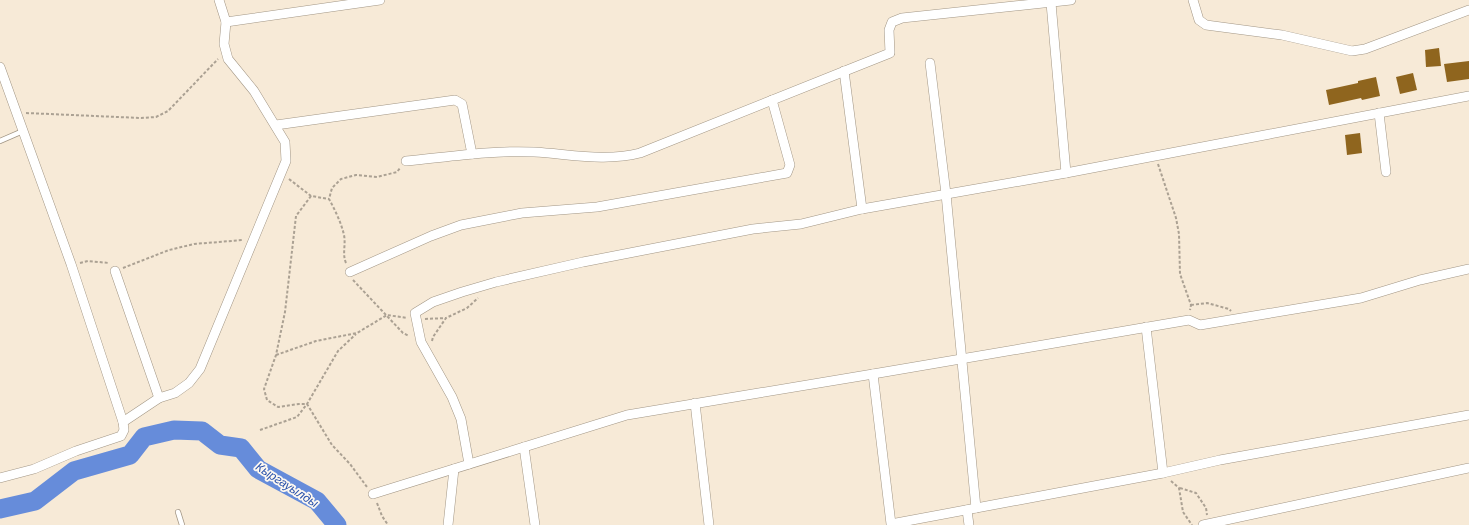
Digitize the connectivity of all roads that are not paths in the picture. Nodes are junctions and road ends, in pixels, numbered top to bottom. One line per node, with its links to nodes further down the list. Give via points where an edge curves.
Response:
1 (219, 0): 7 (street)
2 (380, 0): 7 (street)
3 (1071, 0): 5 (street)
4 (1193, 0): 6 (street, via 1199,20 1206,25 1282,36 1352,51)
5 (1051, 2): 10 (street, via 902,18 892,22 889,30 890,53); 20 (street)
6 (1469, 10)
7 (226, 22): 14 (street, via 224,44 228,59 254,91)
8 (930, 63): 21 (street)
9 (0, 67): 15 (street)
10 (844, 71): 12 (street); 22 (street)
11 (1469, 96): 13 (street)
12 (772, 100): 17 (street, via 626,157 604,158 533,152); 25 (street, via 790,165 787,173 597,208 522,213 461,225)
13 (1379, 113): 19 (street); 20 (street)
14 (276, 125): 17 (street, via 455,100 462,104); 29 (street, via 285,142 286,161 200,369 188,383 174,393)
15 (23, 131): 16 (lane); 32 (street)
16 (0, 141)
17 (472, 154): 18 (street)
18 (406, 161)
19 (1386, 172)
20 (1066, 173): 21 (street)
21 (946, 194): 22 (street); 27 (street)
22 (862, 209): 34 (street, via 801,224 753,229 583,262 496,282 433,302 415,313 421,342 452,397 461,419)
23 (1469, 269): 26 (street, via 1420,280 1361,298 1200,324 1189,320)
24 (115, 271): 29 (street)
25 (350, 272)
26 (1146, 327): 27 (street); 37 (street)
27 (962, 358): 28 (street); 40 (street)
28 (873, 374): 30 (street); 40 (street, via 891,524)
29 (159, 398): 32 (street)
30 (695, 403): 33 (street, via 626,415); 46 (street)
31 (1469, 415): 37 (street, via 1220,460)
32 (123, 422): 38 (street, via 124,430 121,436 34,469)
33 (524, 446): 34 (street); 45 (street)
34 (469, 464): 36 (street)
35 (1469, 468): 42 (street)
36 (454, 469): 39 (street); 44 (street)
37 (1163, 473): 40 (street)
38 (0, 478)
39 (372, 494)
40 (971, 509): 47 (street)
41 (178, 512): 43 (lane)
42 (1206, 524)
43 (182, 525)
44 (448, 525)
45 (535, 525)
46 (709, 525)
47 (969, 525)

